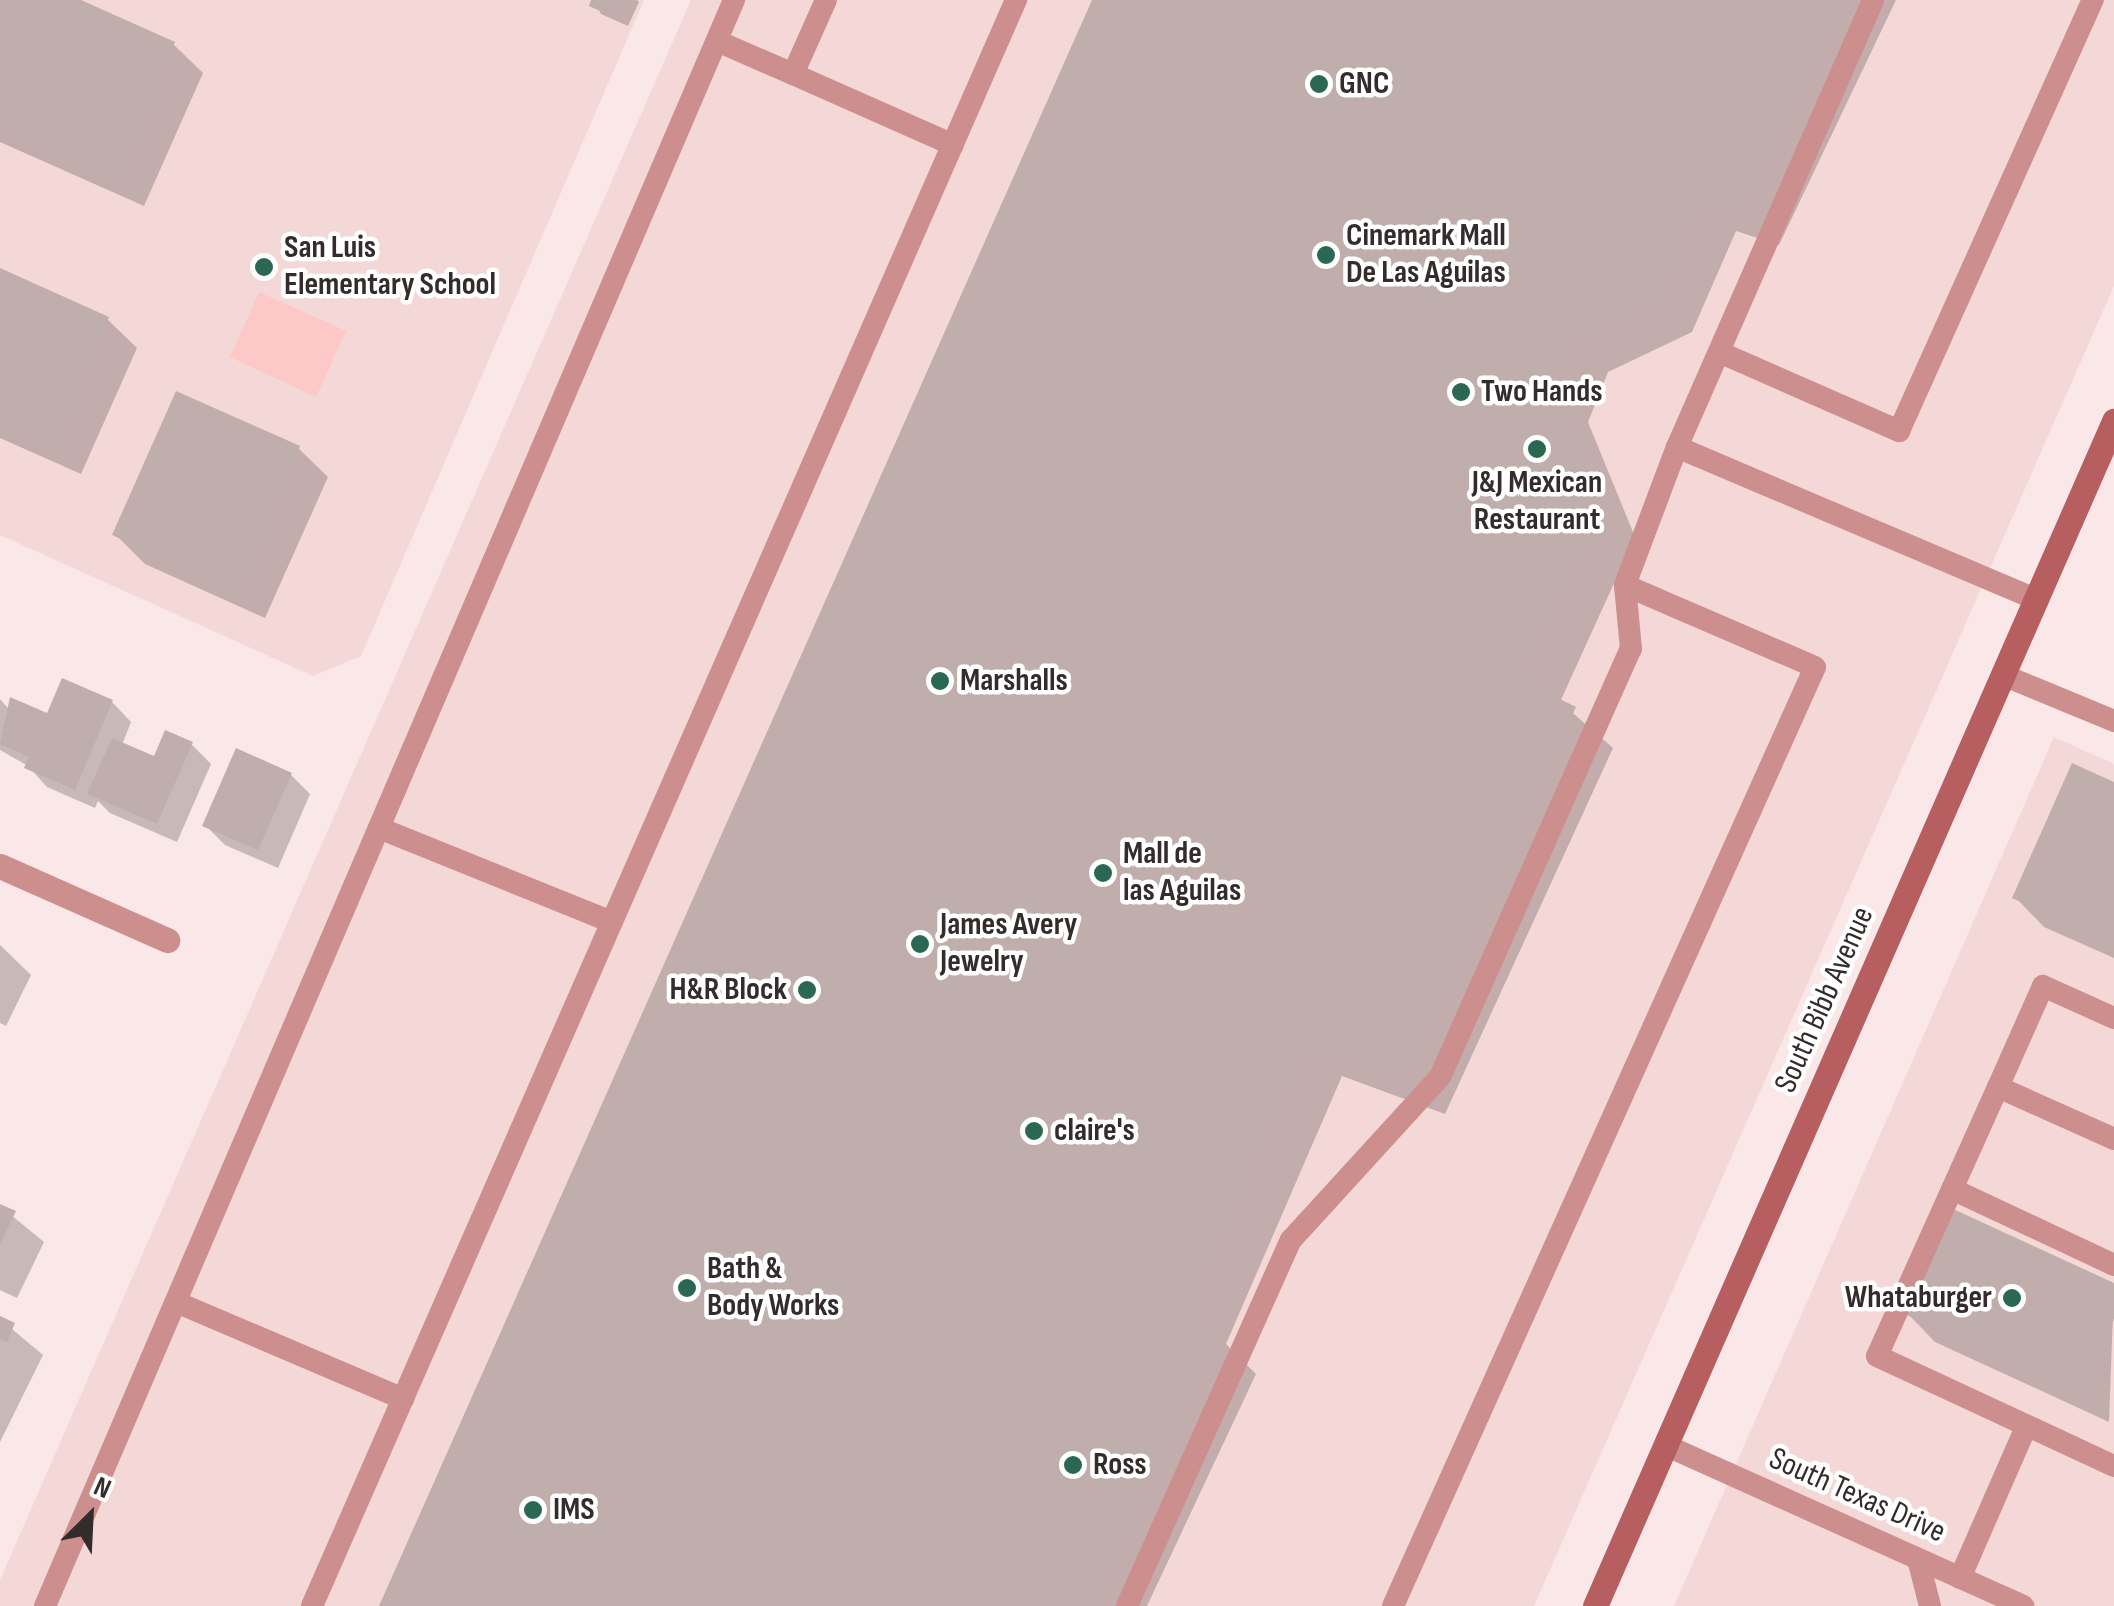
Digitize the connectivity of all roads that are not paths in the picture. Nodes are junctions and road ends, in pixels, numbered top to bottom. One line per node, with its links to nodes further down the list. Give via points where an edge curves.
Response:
1 (734, 0): 6 (lane)
2 (826, 0): 7 (lane)
3 (1016, 0): 8 (lane)
4 (1872, 0): 9 (lane)
5 (2093, 0): 9 (lane, via 1899,430)
6 (717, 41): 7 (lane); 16 (lane)
7 (793, 74): 8 (lane)
8 (953, 145): 18 (lane)
9 (1719, 352): 11 (lane)
10 (2114, 421): 13 (main road, South Bibb Avenue)
11 (1677, 447): 12 (lane); 13 (lane)
12 (1624, 585): 34 (lane, via 1630,649 1440,1076 1291,1240); 35 (lane, via 1814,667)
13 (2035, 599): 14 (main road, South Bibb Avenue)
14 (2003, 676): 15 (lane); 28 (main road, South Bibb Avenue)
15 (2114, 721)
16 (379, 828): 18 (lane); 25 (lane)
17 (0, 866): 19 (street)
18 (612, 922): 26 (lane)
19 (167, 940)
20 (2114, 1018): 21 (lane, via 2043,986)
21 (1998, 1087): 22 (lane); 23 (lane)
22 (2114, 1139)
23 (1952, 1189): 24 (lane); 27 (lane, via 1878,1356)
24 (2114, 1265)
25 (176, 1302): 26 (lane); 32 (lane)
26 (402, 1399): 33 (lane)
27 (2026, 1426): 29 (lane); 31 (lane)
28 (1665, 1446): 30 (lane, South Texas Drive); 36 (main road, South Bibb Avenue)
29 (2114, 1466)
30 (1918, 1559): 31 (lane, South Texas Drive); 37 (lane)
31 (1960, 1578): 38 (lane, South Texas Drive)
32 (45, 1606)
33 (312, 1606)
34 (1127, 1606)
35 (1393, 1606)
36 (1595, 1606)
37 (1930, 1606)
38 (2023, 1606)

